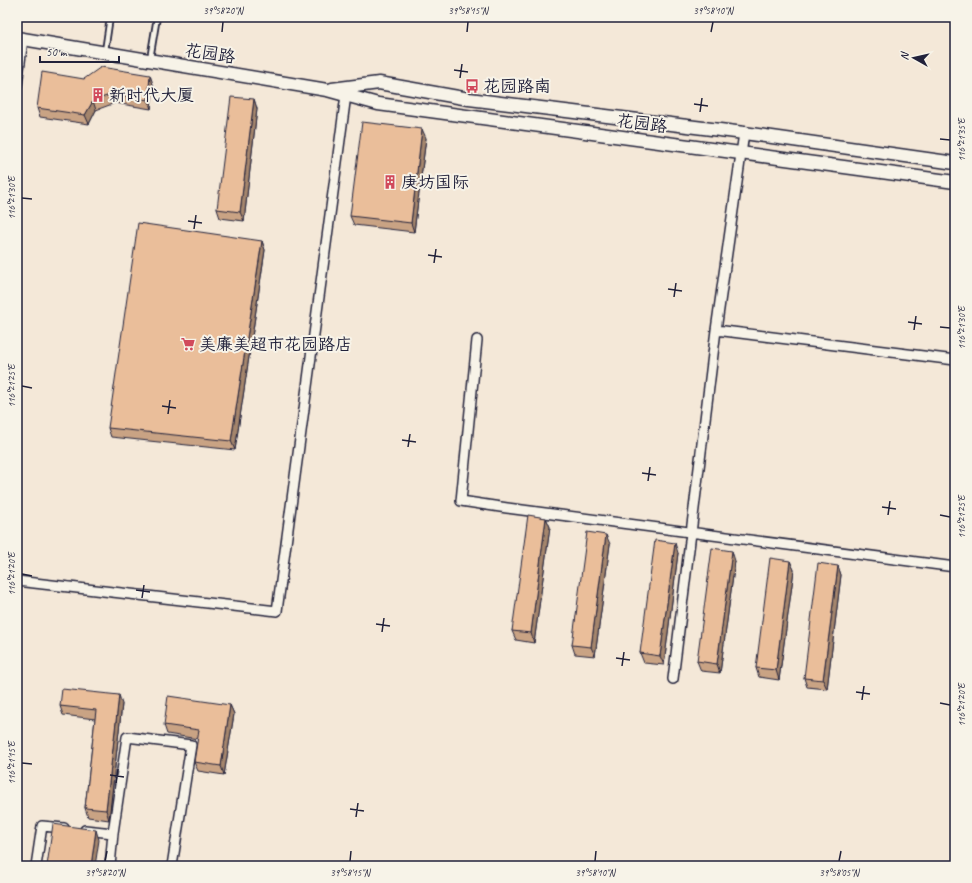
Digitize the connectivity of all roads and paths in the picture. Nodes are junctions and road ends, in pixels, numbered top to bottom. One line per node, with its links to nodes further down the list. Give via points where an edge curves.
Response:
1 (110, 17): 4 (lane)
2 (157, 17): 5 (lane)
3 (20, 39): 4 (street, 花园路); 6 (street)
4 (104, 53): 5 (street, 花园路)
5 (150, 61): 7 (street, 花园路)
6 (17, 85)
7 (327, 90): 8 (street, 花园路); 9 (street, 花园路, via 380,83 469,99)
8 (346, 95): 11 (street, 花园路, via 378,104); 20 (street, via 278,611)
9 (744, 133): 10 (street, 花园路); 11 (street)
10 (846, 148): 12 (street, 花园路); 13 (street)
11 (741, 153): 13 (street, 花园路); 15 (street)
12 (955, 163)
13 (844, 167): 14 (street, 花园路)
14 (955, 182)
15 (716, 330): 17 (street); 18 (street)
16 (477, 340): 18 (street, via 461,501)
17 (955, 360)
18 (691, 533): 19 (street); 21 (street)
19 (955, 567)
20 (17, 581)
21 (673, 679)
22 (113, 833): 23 (street, via 42,826); 24 (street); 25 (street, via 127,737 191,745)
23 (36, 866)
24 (110, 866)
25 (172, 866)

